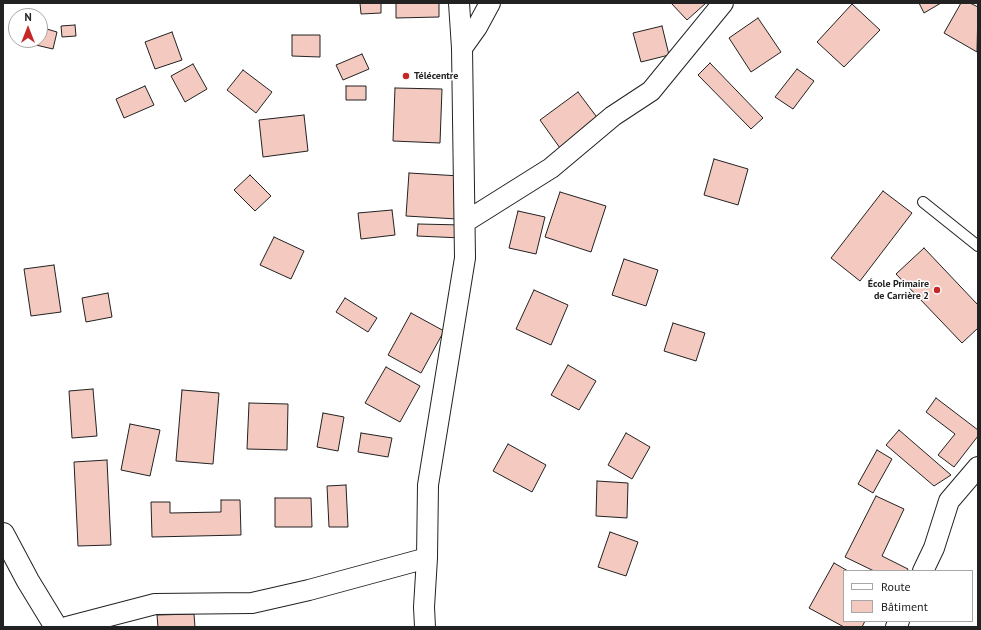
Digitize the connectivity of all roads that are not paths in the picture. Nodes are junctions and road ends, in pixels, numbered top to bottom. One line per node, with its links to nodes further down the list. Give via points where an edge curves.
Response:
1 (458, 3): 4 (street)
2 (490, 3): 4 (street)
3 (723, 3): 6 (street, via 651,91 613,116 551,168)
4 (462, 48): 6 (street)
5 (923, 202): 7 (lane)
6 (465, 222): 10 (street, via 465,258 428,485)
7 (978, 246)
8 (978, 467): 11 (street, via 949,500 934,548)
9 (3, 534): 12 (highway)
10 (427, 558): 13 (street, via 309,590 252,602 155,604); 14 (street)
11 (923, 570)
12 (56, 627)
13 (67, 627)
14 (425, 627)

